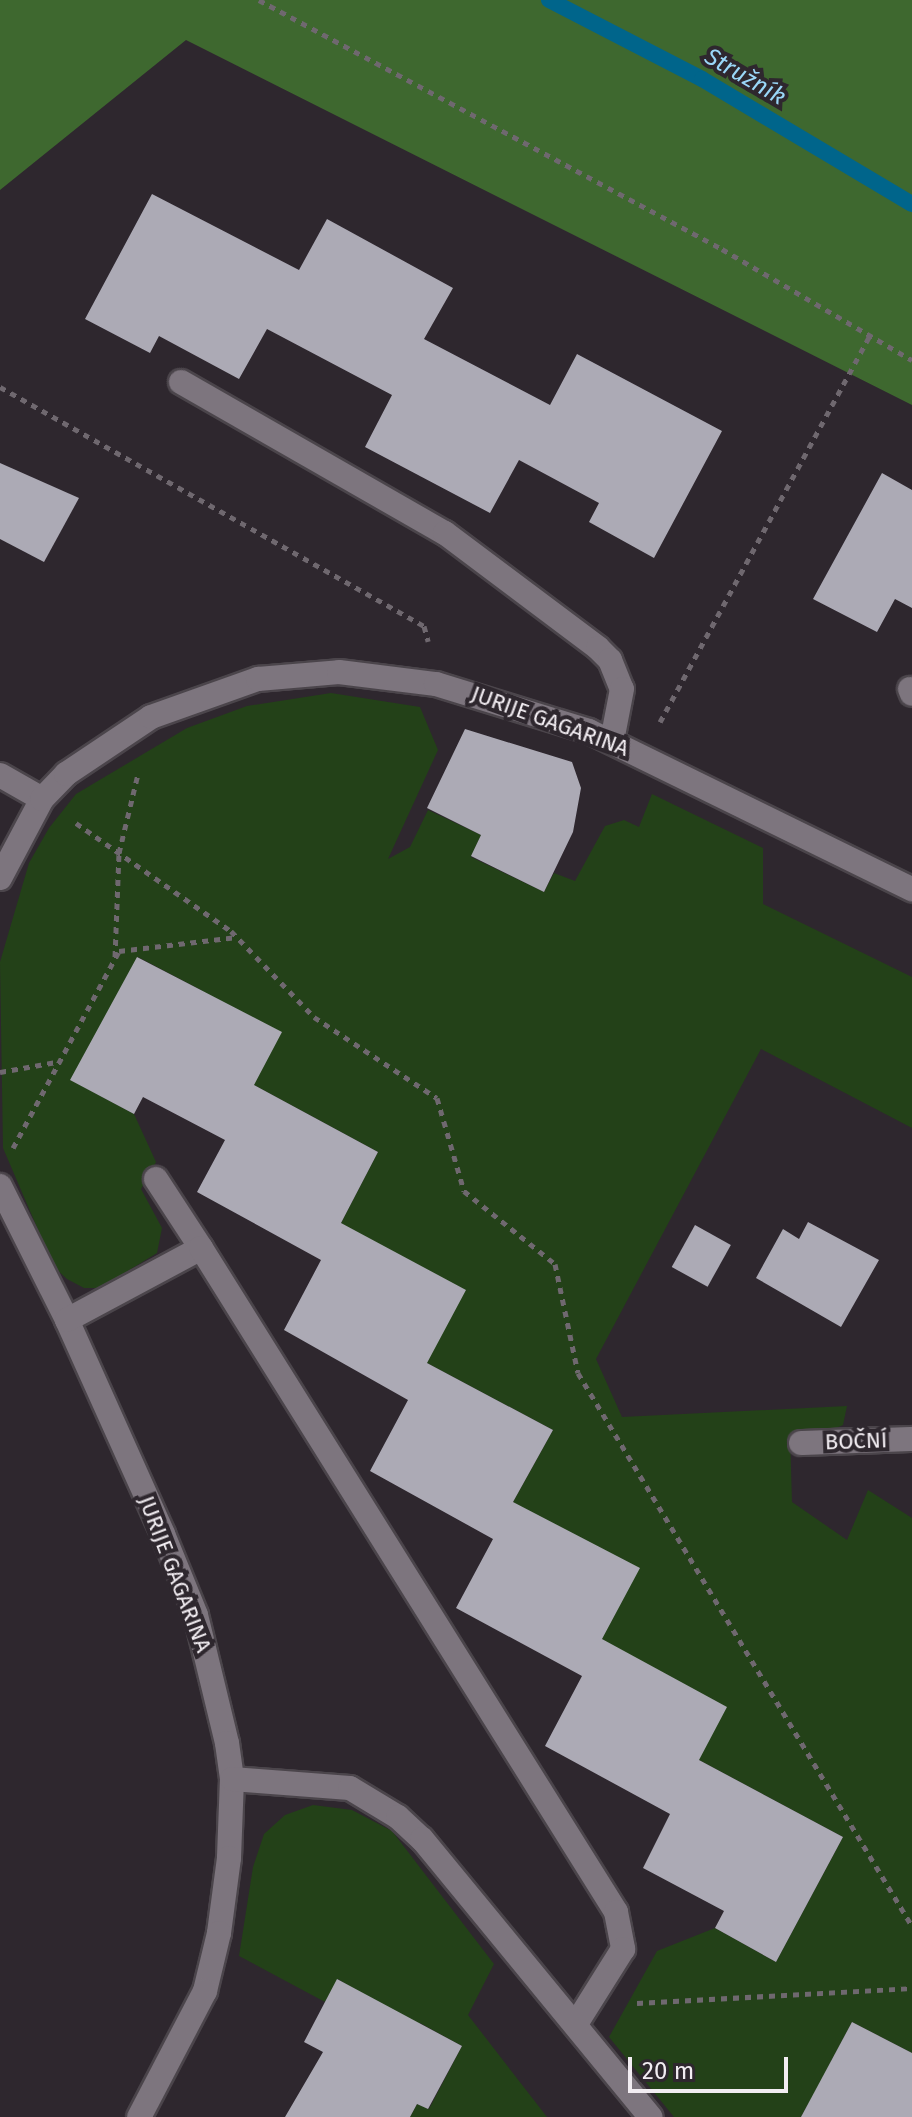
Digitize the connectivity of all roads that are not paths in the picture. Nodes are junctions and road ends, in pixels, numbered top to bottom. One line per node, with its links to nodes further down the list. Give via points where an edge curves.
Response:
1 (181, 382): 2 (street, via 445,533 598,648 610,660 622,689)
2 (612, 741): 4 (street, JURIJE GAGARINA, via 527,708 436,684 295,673 225,687 151,717 66,774); 6 (street, JURIJE GAGARINA)
3 (0, 775): 4 (street)
4 (42, 799): 5 (street, JURIJE GAGARINA)
5 (0, 878)
6 (912, 889)
7 (156, 1179): 9 (street)
8 (0, 1186): 10 (street, JURIJE GAGARINA)
9 (201, 1248): 10 (street); 14 (street, via 616,1912 623,1949)
10 (67, 1320): 13 (street, JURIJE GAGARINA, via 196,1615)
11 (912, 1439): 12 (street, BOČNÍ)
12 (801, 1443)
13 (232, 1779): 14 (street, via 350,1788 398,1817); 15 (street, JURIJE GAGARINA, via 225,1888 205,1991)
14 (580, 2029): 16 (street)
15 (139, 2117)
16 (650, 2117)

